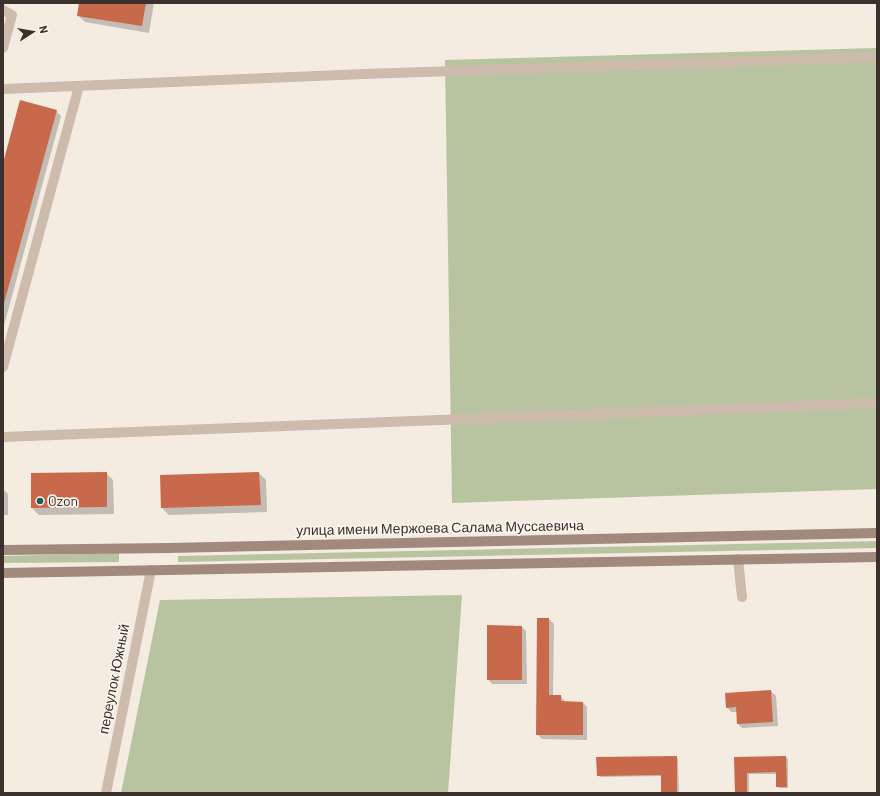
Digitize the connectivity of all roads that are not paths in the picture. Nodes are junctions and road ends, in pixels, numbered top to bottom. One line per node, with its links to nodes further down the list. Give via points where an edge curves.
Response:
1 (3, 10): 2 (street, via 12,16)
2 (3, 48)
3 (877, 57): 4 (street)
4 (79, 86): 5 (street); 6 (street)
5 (3, 89)
6 (3, 368)
7 (877, 403): 8 (street)
8 (3, 437)
9 (877, 533): 10 (street, улица имени Мержоева Салама Муссаевича)
10 (3, 550)
11 (877, 557): 12 (street)
12 (738, 559): 13 (street); 15 (street)
13 (151, 570): 14 (street); 16 (street, переулок Южный)
14 (3, 573)
15 (742, 597)
16 (106, 793)

